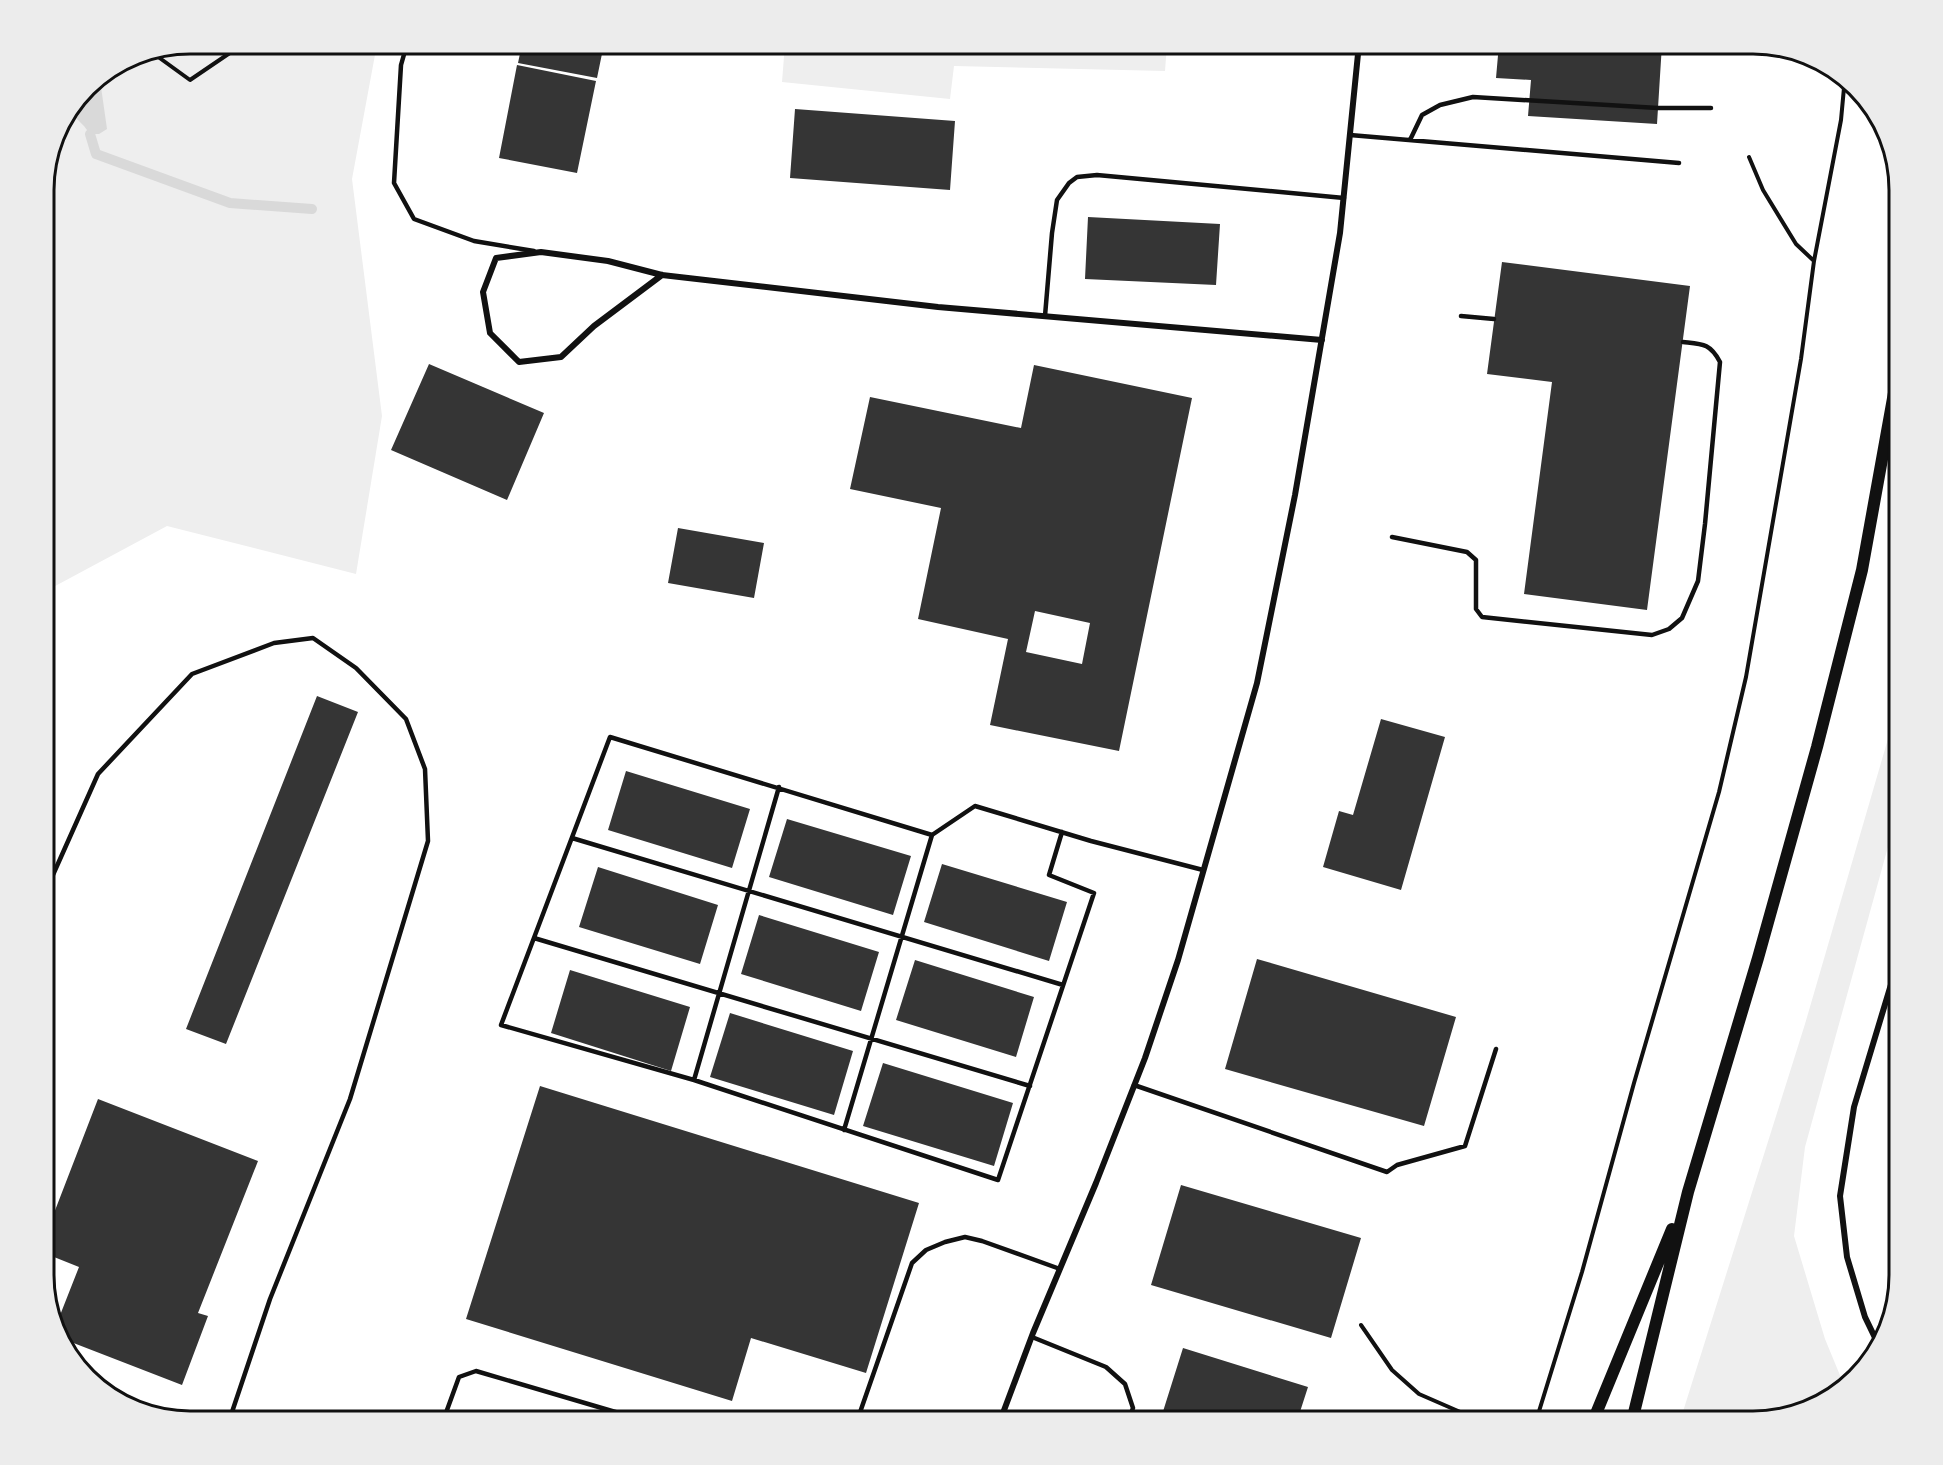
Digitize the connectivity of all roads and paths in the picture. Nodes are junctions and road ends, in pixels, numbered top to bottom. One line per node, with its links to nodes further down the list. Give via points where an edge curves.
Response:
1 (228, 54): 4 (path, via 190,80)
2 (404, 54): 12 (lane, via 394,183 414,219 474,241)
3 (1358, 54): 7 (street)
4 (159, 58)
5 (1844, 89): 13 (path)
6 (1711, 108): 8 (lane, via 1473,97 1440,105 1422,115)
7 (1350, 135): 8 (lane); 11 (street)
8 (1410, 140): 10 (lane)
9 (1749, 157): 13 (path, via 1763,190 1797,244)
10 (1679, 163)
11 (1344, 198): 15 (lane, via 1077,177 1057,201); 18 (street)
12 (541, 252): 14 (street, via 608,261); 14 (street, via 496,258 483,292 490,333 519,362 561,357 594,326)
13 (1814, 261): 52 (path, via 1746,676 1719,792)
14 (662, 275): 15 (street)
15 (1045, 316): 18 (street)
16 (1461, 316): 17 (lane)
17 (1494, 319)
18 (1322, 340): 26 (street, via 1257,683)
19 (1683, 342): 21 (lane, via 1714,350 1719,362 1698,581 1682,618 1669,629 1652,635 1482,616 1476,609 1476,560 1467,552)
20 (1889, 420): 40 (main road, via 1862,570 1820,736)
21 (1392, 537)
22 (779, 787): 24 (lane); 25 (lane, via 610,736); 28 (lane)
23 (1062, 832): 24 (lane, via 975,806); 26 (lane); 31 (lane, via 1049,875 1094,893)
24 (932, 834): 29 (lane)
25 (572, 838): 28 (lane); 30 (lane)
26 (1203, 870): 37 (street, via 1178,960)
27 (54, 873): 45 (lane, via 98,774 192,674 274,643 313,639 356,668 406,719 425,769 428,841 350,1099 270,1299)
28 (749, 891): 29 (lane); 32 (lane)
29 (902, 937): 31 (lane); 34 (lane)
30 (534, 939): 32 (lane); 36 (lane, via 501,1025)
31 (1063, 986): 38 (lane)
32 (719, 993): 34 (lane); 36 (lane)
33 (1889, 996): 43 (street, via 1854,1107 1840,1196 1847,1257)
34 (872, 1039): 38 (lane); 39 (lane)
35 (1496, 1049): 37 (lane, via 1465,1146 1397,1165 1387,1172)
36 (694, 1080): 39 (lane)
37 (1134, 1085): 41 (street)
38 (1030, 1086): 39 (lane, via 998,1180)
39 (844, 1130)
40 (1688, 1192): 53 (main road); 54 (main road)
41 (1060, 1269): 44 (street); 48 (lane, via 965,1237 926,1250 912,1263)
42 (1361, 1325): 51 (path, via 1392,1370 1419,1394)
43 (1874, 1336)
44 (1032, 1337): 49 (street); 50 (lane, via 1106,1367 1125,1384)
45 (233, 1411)
46 (448, 1411): 47 (lane, via 459,1377 476,1371)
47 (612, 1411)
48 (861, 1411)
49 (1004, 1411)
50 (1132, 1411)
51 (1457, 1411)
52 (1539, 1411)
53 (1598, 1411)
54 (1635, 1411)

